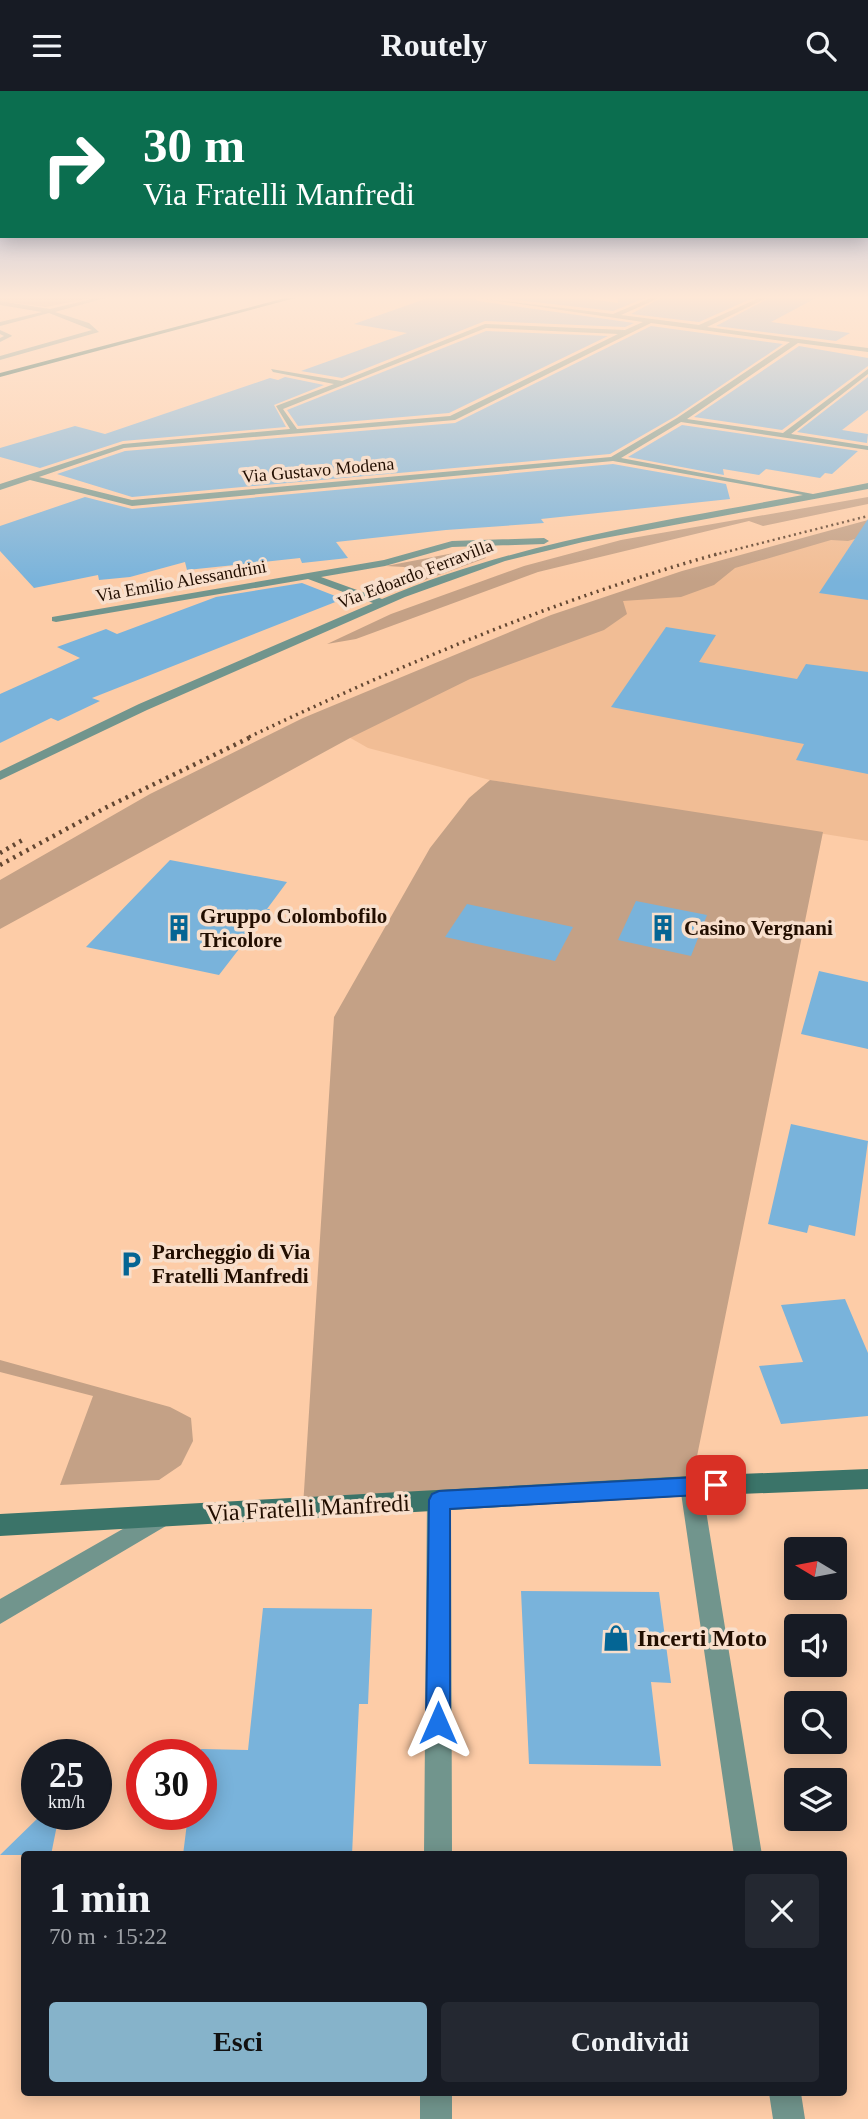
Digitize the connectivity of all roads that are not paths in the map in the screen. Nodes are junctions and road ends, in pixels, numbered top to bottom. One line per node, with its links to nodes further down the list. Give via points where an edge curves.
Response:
1 (318, 393): 6 (street, via 279,408)
2 (503, 393): 6 (street, via 452,418)
3 (719, 393): 5 (street, Via Gustavo Modena)
4 (840, 393): 7 (street)
5 (680, 419): 7 (street); 9 (street, Via Gustavo Modena)
6 (295, 431): 10 (street, via 123,446)
7 (783, 436): 8 (street)
8 (868, 448)
9 (613, 460): 10 (street, Via Gustavo Modena, via 132,503); 11 (street, Via Gustavo Modena)
10 (30, 477): 13 (street)
11 (761, 483): 14 (street, Via Gustavo Modena); 15 (street)
12 (868, 486): 14 (street, Via Edoardo Ferravilla)
13 (0, 487)
14 (817, 495): 15 (street, Via Edoardo Ferravilla)
15 (769, 504): 16 (street, Via Edoardo Ferravilla)
16 (583, 539): 17 (street, Via Emilio Alessandrini, via 452,544); 18 (street, Via Edoardo Ferravilla, via 502,559)
17 (312, 577): 18 (street, Via Emilio Alessandrini); 19 (street, Via Emilio Alessandrini)
18 (383, 603): 20 (street, Via Edoardo Ferravilla, via 143,707)
19 (56, 619)
20 (0, 776)
21 (868, 1479): 22 (main road, Via Fratelli Manfredi)
22 (691, 1486): 23 (main road, Via Fratelli Manfredi); 28 (street)
23 (439, 1500): 24 (main road, Via Fratelli Manfredi); 27 (street)
24 (164, 1515): 25 (main road, Via Fratelli Manfredi); 26 (street)
25 (0, 1525)
26 (0, 1612)
27 (438, 1851)
28 (747, 1851)
29 (436, 2096): 31 (street)
30 (785, 2096): 32 (street)
31 (436, 2119)
32 (789, 2119)

